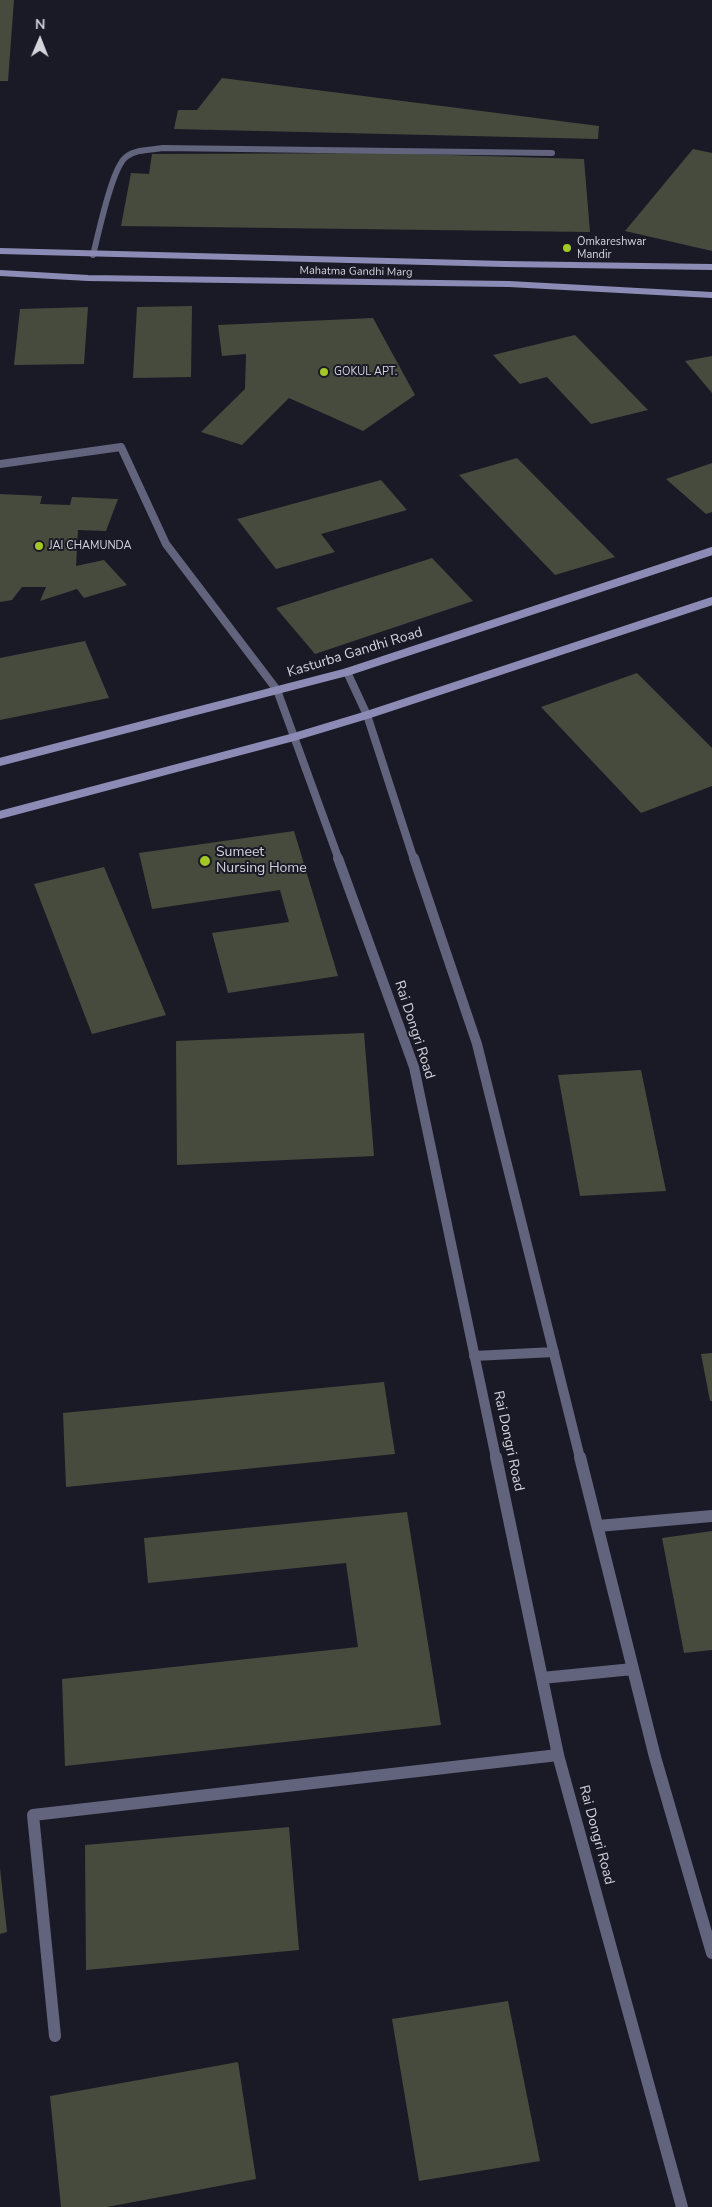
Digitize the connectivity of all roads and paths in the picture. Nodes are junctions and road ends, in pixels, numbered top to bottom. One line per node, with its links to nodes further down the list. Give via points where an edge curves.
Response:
1 (552, 153): 3 (street, via 163,148 130,154 121,160)
2 (0, 252): 3 (main road)
3 (93, 255): 4 (main road)
4 (712, 267)
5 (0, 273): 6 (main road, Mahatma Gandhi Marg, via 88,278 509,284)
6 (712, 295)
7 (0, 464): 11 (street, Rai Dongri Road, via 121,447 166,544)
8 (712, 551): 10 (main road, Kasturba Gandhi Road)
9 (712, 601): 12 (main road)
10 (347, 672): 11 (main road, Kasturba Gandhi Road); 12 (street)
11 (277, 690): 13 (street, Rai Dongri Road); 14 (main road, Kasturba Gandhi Road)
12 (366, 715): 13 (main road); 16 (street, via 477,1044)
13 (294, 737): 15 (main road); 17 (street, Rai Dongri Road, via 414,1067)
14 (0, 762)
15 (0, 815)
16 (554, 1352): 17 (street); 19 (street)
17 (474, 1356): 21 (street, Rai Dongri Road)
18 (712, 1516): 19 (street)
19 (598, 1526): 20 (street)
20 (633, 1670): 21 (street); 23 (street)
21 (542, 1678): 22 (street, Rai Dongri Road)
22 (558, 1755): 24 (street, via 33,1815); 25 (street, Rai Dongri Road)
23 (712, 1953)
24 (55, 2036)
25 (682, 2207)

